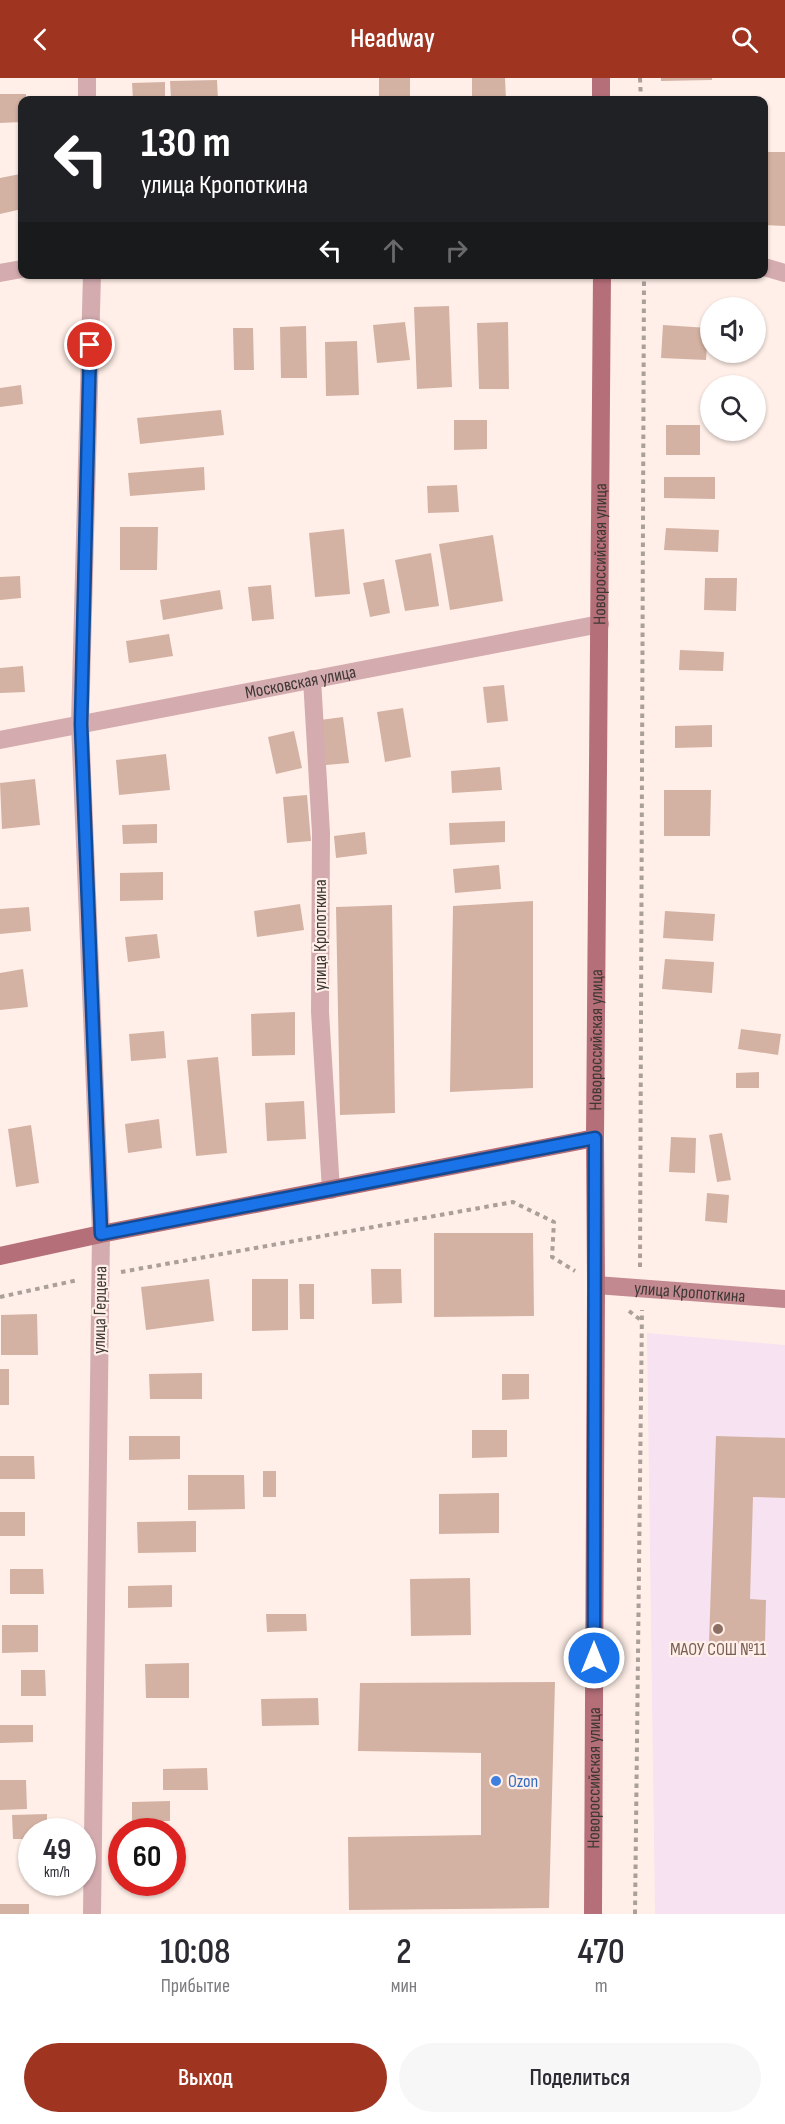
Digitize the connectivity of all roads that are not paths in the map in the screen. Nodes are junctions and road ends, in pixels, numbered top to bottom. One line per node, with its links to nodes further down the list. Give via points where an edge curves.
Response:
1 (87, 78): 3 (street)
2 (601, 78): 4 (main road)
3 (87, 96)
4 (601, 96)
5 (768, 268): 8 (street)
6 (18, 270): 7 (street)
7 (0, 273)
8 (785, 273)
9 (92, 279): 13 (street, улица Герцена)
10 (602, 279): 11 (main road, Новороссийская улица)
11 (600, 624): 12 (street, Московская улица); 15 (main road, Новороссийская улица)
12 (312, 679): 13 (street, Московская улица); 16 (street, улица Кропоткина, via 321,833 320,1012)
13 (81, 724): 14 (street, Московская улица); 17 (street, улица Герцена)
14 (0, 740)
15 (595, 1138): 16 (main road); 19 (main road, Новороссийская улица)
16 (331, 1190): 17 (main road)
17 (101, 1234): 18 (main road); 21 (street, улица Герцена)
18 (0, 1256)
19 (596, 1285): 20 (main road, улица Кропоткина); 22 (main road, Новороссийская улица)
20 (785, 1299)
21 (92, 1914)
22 (593, 1914)

